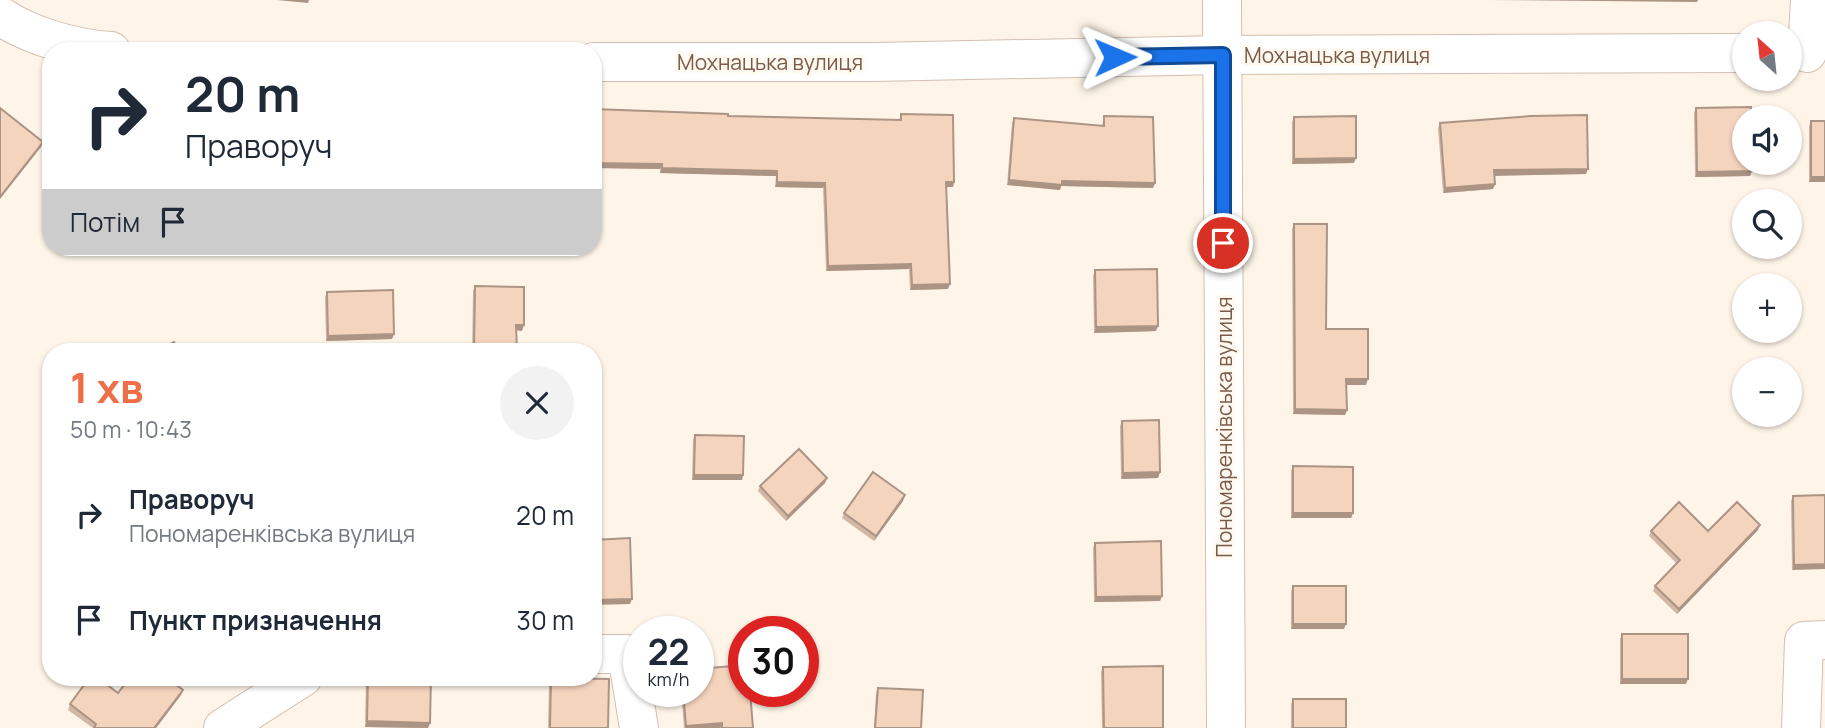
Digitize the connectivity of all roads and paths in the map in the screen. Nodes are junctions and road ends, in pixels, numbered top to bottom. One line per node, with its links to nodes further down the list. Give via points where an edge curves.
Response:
1 (1222, 0): 7 (street, Пономаренківська вулиця)
2 (1810, 0): 6 (street)
3 (0, 16): 4 (street)
4 (64, 42)
5 (1732, 53): 7 (street, Мохнацька вулиця)
6 (1807, 53)
7 (1223, 55): 8 (street, Мохнацька вулиця); 14 (street, Пономаренківська вулиця)
8 (602, 62)
9 (1825, 640): 15 (street, via 1804,641)
10 (602, 654): 13 (street, via 627,654)
11 (289, 686): 12 (street)
12 (223, 728)
13 (639, 728)
14 (1226, 728)
15 (1801, 728)

